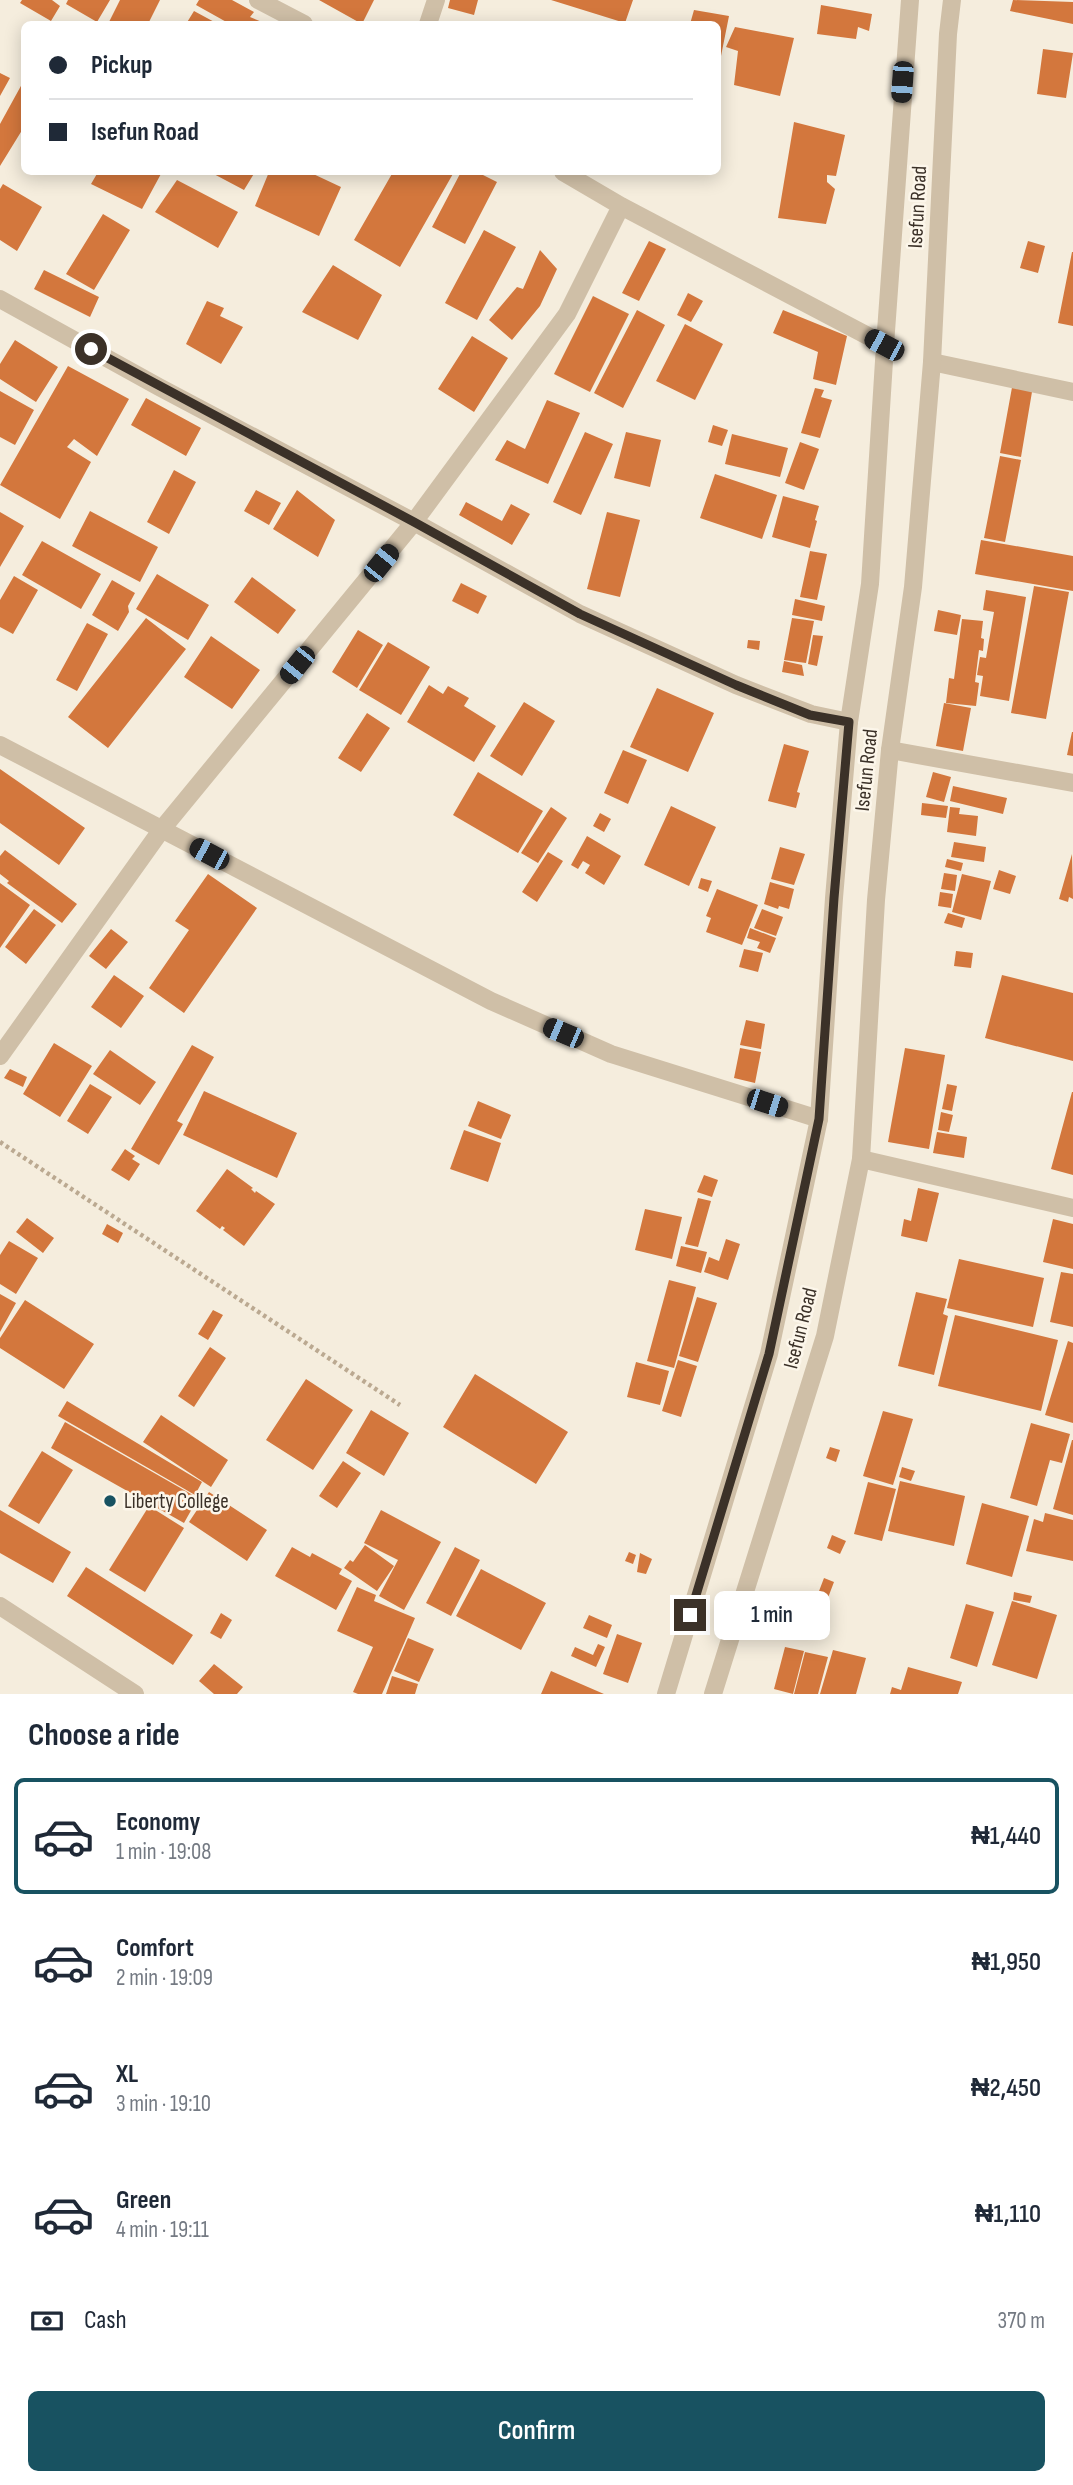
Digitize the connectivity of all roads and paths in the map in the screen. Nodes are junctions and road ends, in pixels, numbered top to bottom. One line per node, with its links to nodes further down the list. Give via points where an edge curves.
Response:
1 (258, 0): 5 (street)
2 (436, 0): 6 (street)
3 (910, 0): 10 (street, Isefun Road)
4 (952, 0): 11 (street, Isefun Road)
5 (298, 21)
6 (429, 21)
7 (568, 175): 8 (street)
8 (621, 206): 10 (street); 13 (street, via 567,314)
9 (0, 299): 13 (street)
10 (884, 345): 14 (street, Isefun Road, via 870,584)
11 (932, 362): 12 (street); 16 (street, Isefun Road, via 912,587)
12 (1073, 392)
13 (414, 522): 14 (street, via 580,614 668,655 810,715); 18 (street)
14 (849, 722): 20 (street, Isefun Road)
15 (0, 746): 18 (street)
16 (890, 750): 17 (street); 22 (street, Isefun Road)
17 (1073, 783)
18 (162, 829): 19 (street); 20 (street, via 491,1001 611,1054)
19 (0, 1056)
20 (819, 1119): 27 (street, Isefun Road, via 769,1354)
21 (0, 1142): 24 (path)
22 (860, 1159): 23 (street); 28 (street, Isefun Road, via 825,1336)
23 (1073, 1208)
24 (400, 1405)
25 (0, 1606): 26 (street)
26 (135, 1694)
27 (666, 1694)
28 (713, 1694)

